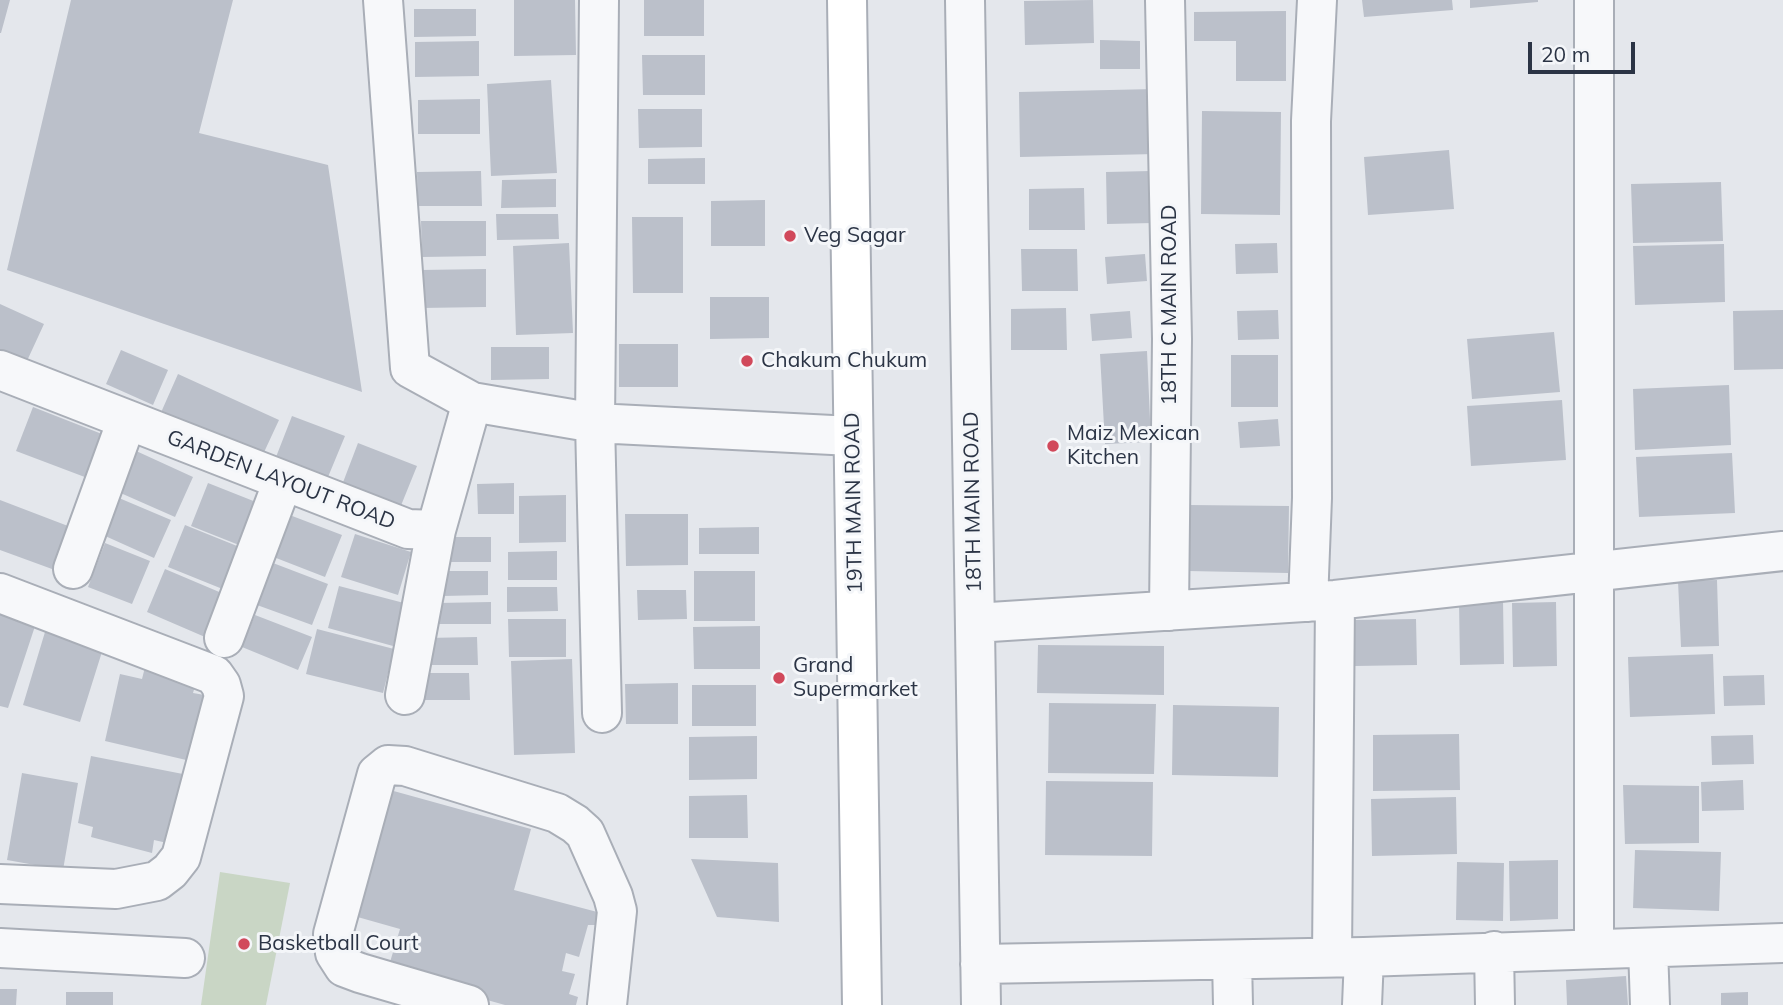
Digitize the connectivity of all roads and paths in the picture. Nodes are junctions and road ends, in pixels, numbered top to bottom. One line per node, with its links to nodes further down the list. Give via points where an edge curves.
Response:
1 (383, 0): 9 (street, via 410,368)
2 (599, 0): 11 (street)
3 (847, 0): 12 (main road, 19TH MAIN ROAD)
4 (965, 0): 21 (street, 18TH MAIN ROAD)
5 (1165, 0): 20 (street, 18TH C MAIN ROAD, via 1172,340)
6 (1317, 0): 19 (street, via 1311,121 1312,498)
7 (1594, 0): 17 (street)
8 (0, 370): 10 (street, GARDEN LAYOUT ROAD)
9 (472, 402): 11 (street); 14 (street)
10 (127, 420): 13 (street, GARDEN LAYOUT ROAD); 16 (street)
11 (595, 423): 12 (street); 24 (street)
12 (852, 436): 37 (main road, 19TH MAIN ROAD)
13 (283, 481): 14 (street, GARDEN LAYOUT ROAD, via 408,529); 22 (street)
14 (436, 530): 23 (street)
15 (1783, 551): 17 (street)
16 (73, 569)
17 (1594, 572): 19 (street); 29 (street)
18 (0, 593): 25 (street, via 214,675 224,696 181,857 170,872 157,881 117,888)
19 (1322, 601): 20 (street); 31 (street)
20 (1169, 611): 21 (street)
21 (975, 623): 34 (street, 18TH MAIN ROAD)
22 (223, 638)
23 (405, 695)
24 (602, 713)
25 (0, 884)
26 (1783, 943): 28 (street)
27 (0, 948): 32 (street)
28 (1648, 948): 29 (street); 42 (street)
29 (1594, 949): 30 (street)
30 (1494, 951): 31 (street); 41 (street)
31 (1348, 957): 33 (street); 40 (street)
32 (185, 958)
33 (1232, 960): 34 (street); 39 (street)
34 (981, 964): 38 (street, 18TH MAIN ROAD)
35 (469, 1005): 36 (street, via 344,967 335,953 332,934 377,774 388,765 405,766 557,813 585,833 617,911)
36 (607, 1005)
37 (862, 1005)
38 (981, 1005)
39 (1233, 1005)
40 (1362, 1005)
41 (1495, 1005)
42 (1650, 1005)

